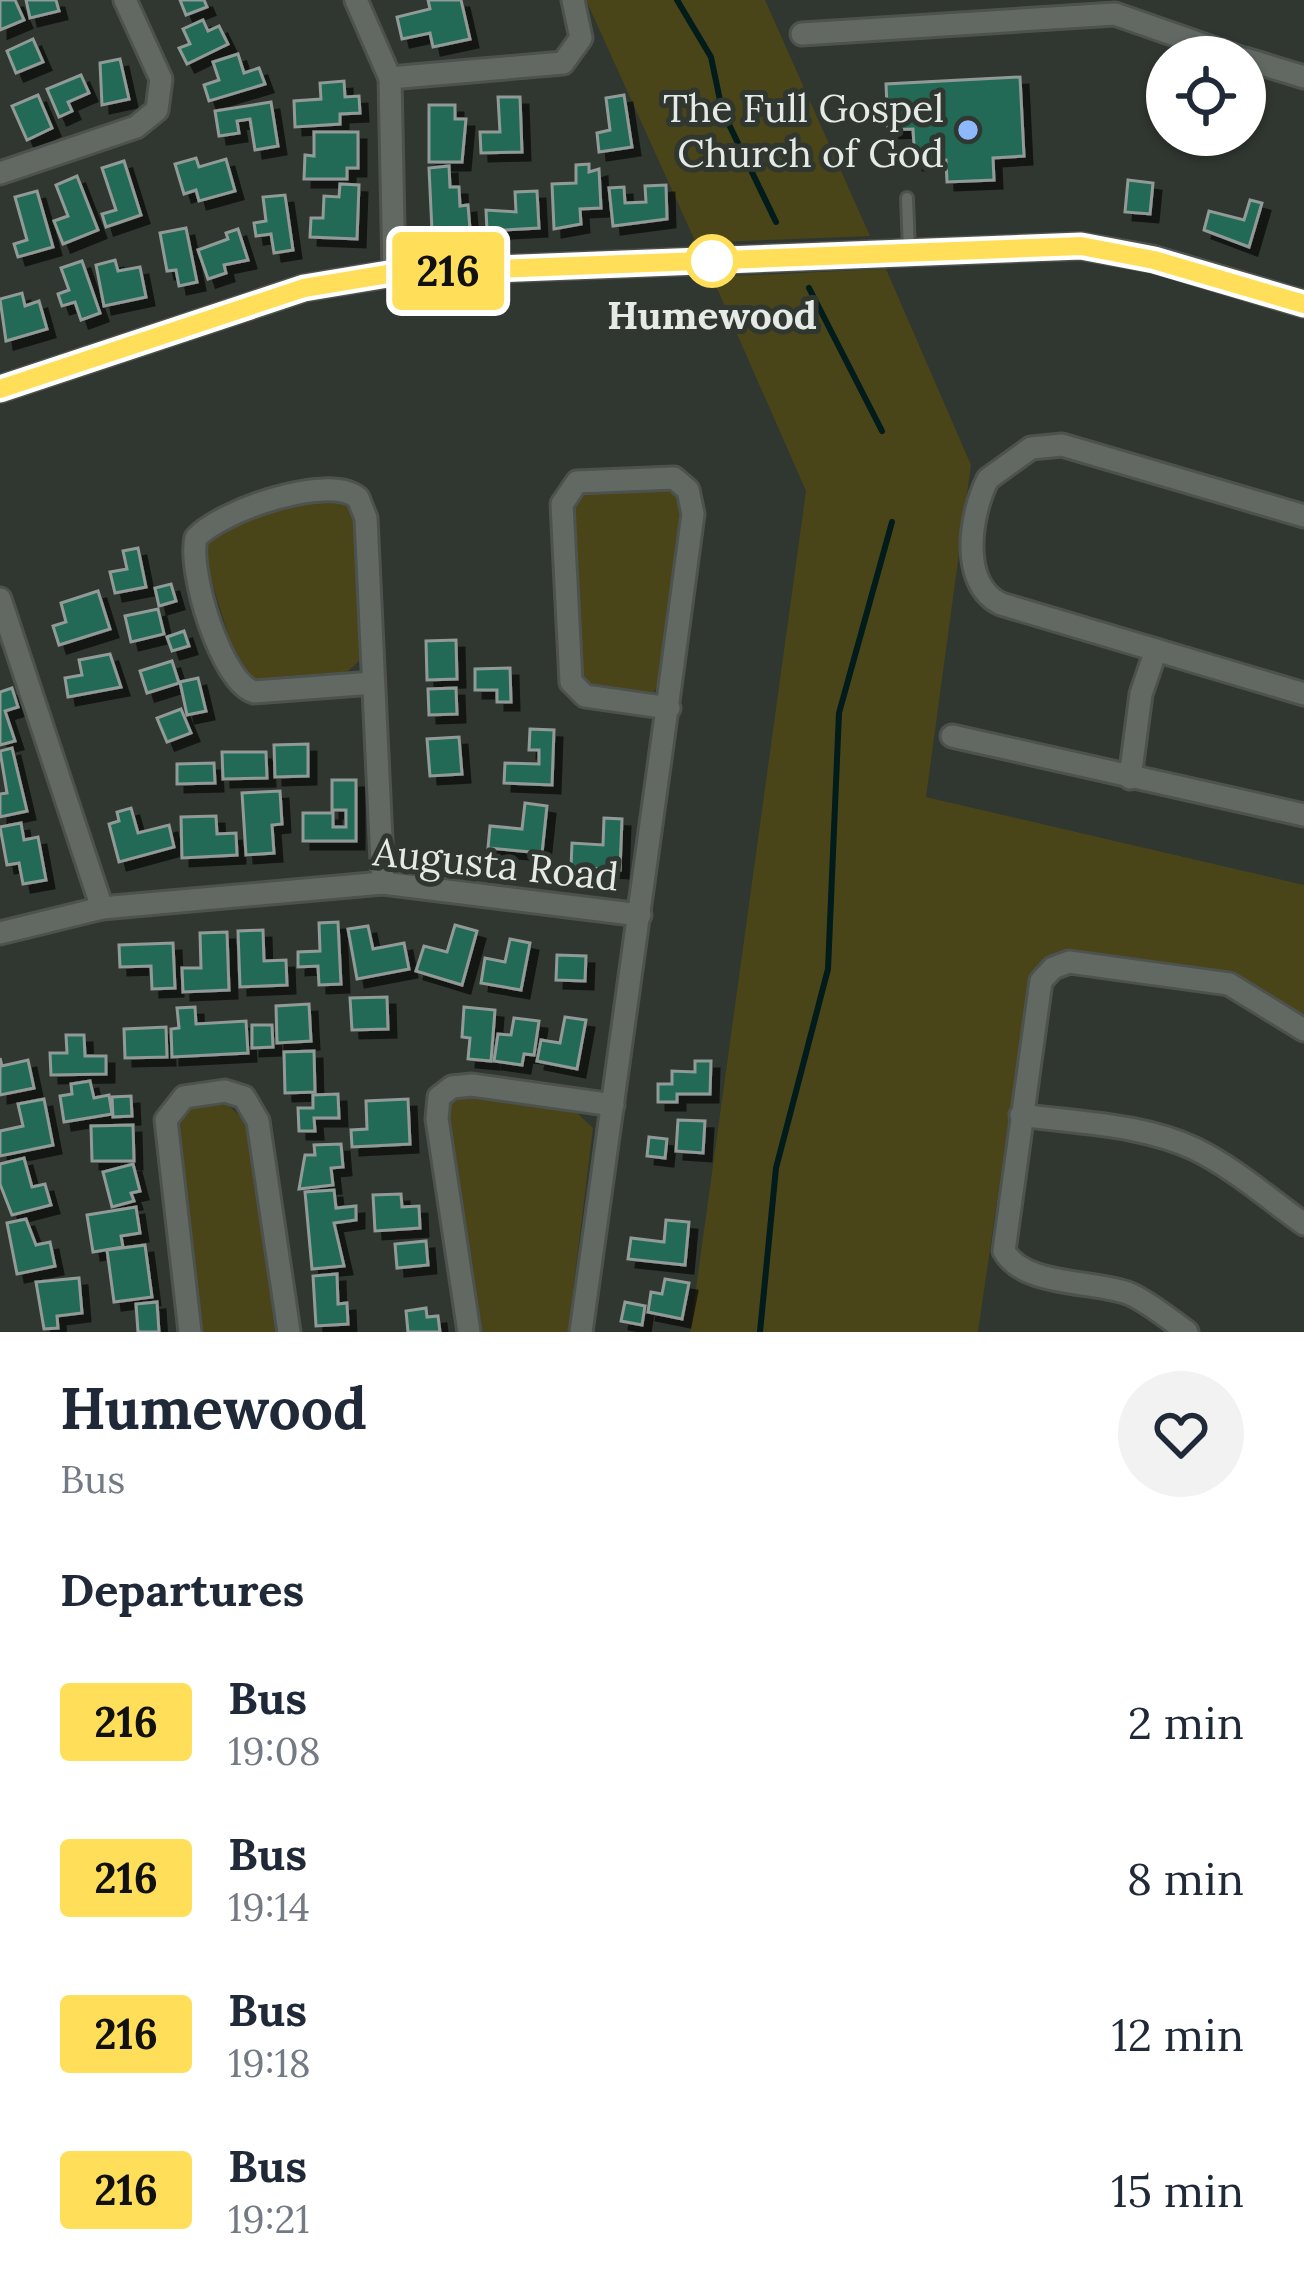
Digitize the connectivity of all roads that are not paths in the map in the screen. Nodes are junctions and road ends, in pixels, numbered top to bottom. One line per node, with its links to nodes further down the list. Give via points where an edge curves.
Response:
1 (125, 0): 11 (street, via 161,79 157,110 136,127)
2 (356, 0): 10 (street)
3 (573, 0): 10 (street, via 580,38 563,63)
4 (1139, 9): 5 (street); 7 (street)
5 (975, 10): 6 (street)
6 (802, 34)
7 (1173, 36)
8 (1266, 65): 9 (street)
9 (1304, 77)
10 (390, 78): 14 (street)
11 (0, 172)
12 (907, 198): 13 (lane)
13 (909, 251): 14 (street); 15 (street, via 1113,250)
14 (394, 273): 16 (street, via 304,288)
15 (1304, 304)
16 (0, 388)
17 (1304, 516): 19 (street, via 1062,445 1031,448 993,474 982,494 972,563 985,594)
18 (0, 598): 27 (street)
19 (1156, 650): 21 (street); 24 (street)
20 (373, 683): 20 (street, via 366,518 349,490 315,488 231,516 196,538 196,570 239,687); 26 (street)
21 (1304, 694)
22 (669, 708): 22 (street, via 692,498 664,476 577,482 562,504 571,682 585,696); 28 (street)
23 (952, 736): 24 (street)
24 (1130, 778): 25 (street)
25 (1304, 814)
26 (382, 883): 27 (street, Augusta Road); 28 (street, Augusta Road)
27 (102, 908): 29 (street, Augusta Road)
28 (640, 915): 31 (street, Augusta Road)
29 (0, 933)
30 (1304, 1030): 32 (street, via 1229,984 1061,964 1038,990)
31 (613, 1105): 36 (street, via 472,1084 444,1090 437,1119); 37 (street, Augusta Road)
32 (1021, 1115): 33 (street, via 1178,1142); 38 (street, via 1008,1258 1030,1273 1126,1293)
33 (1304, 1224)
34 (190, 1332): 35 (street, via 166,1120 184,1097 225,1091 244,1097 258,1121)
35 (289, 1332)
36 (469, 1332)
37 (581, 1332)
38 (1186, 1332)

